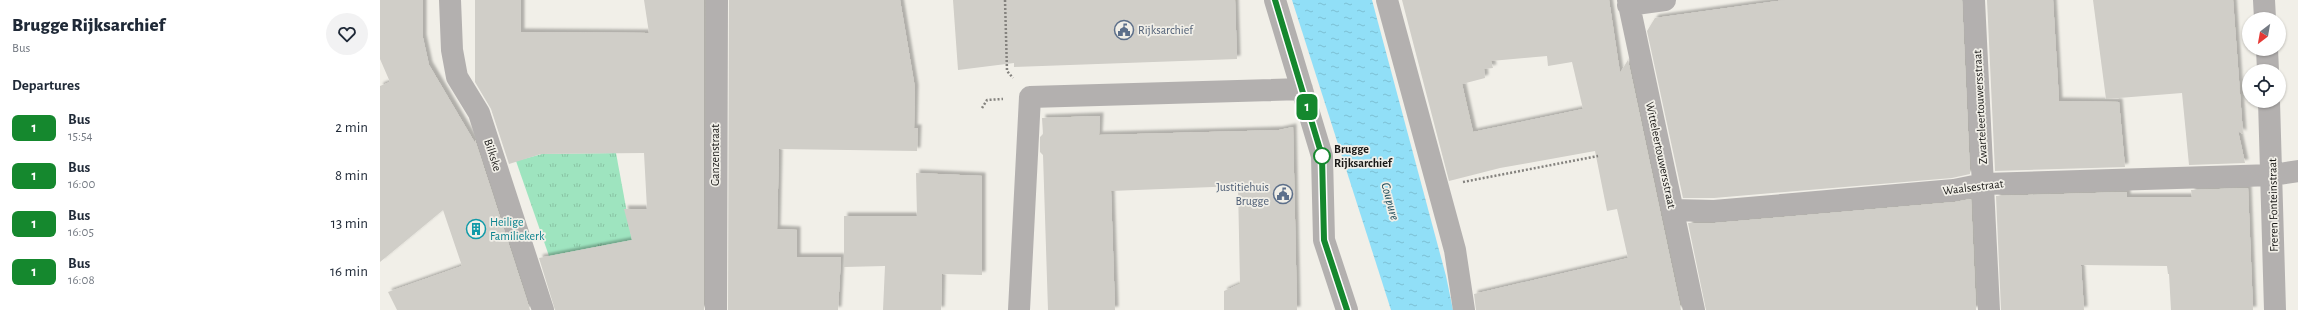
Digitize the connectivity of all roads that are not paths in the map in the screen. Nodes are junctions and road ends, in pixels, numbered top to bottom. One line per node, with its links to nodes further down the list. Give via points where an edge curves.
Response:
1 (450, 0): 16 (street, Bilkske, via 452,50 457,77 479,113)
2 (717, 0): 17 (street, Ganzenstraat)
3 (1275, 0): 10 (street)
4 (1388, 0): 20 (street, via 1455,250)
5 (1665, 0): 8 (street)
6 (1974, 0): 14 (street, Zwarteleertouwersstraat)
7 (2264, 0): 9 (street)
8 (1628, 2): 15 (street, Witteleertouwersstraat)
9 (2265, 12)
10 (1302, 88): 18 (street, via 1030,97); 19 (street, via 1322,156 1324,240)
11 (2269, 108): 13 (street, Freren Fonteinstraat)
12 (2298, 171): 13 (street, Waalsestraat)
13 (2273, 175): 14 (street, Waalsestraat); 23 (street, Freren Fonteinstraat)
14 (1984, 184): 15 (street, Waalsestraat, via 1954,190 1714,211); 22 (street, Zwarteleertouwersstraat)
15 (1673, 210): 21 (street, Witteleertouwersstraat)
16 (543, 310)
17 (716, 310)
18 (1019, 310)
19 (1347, 310)
20 (1464, 310)
21 (1694, 310)
22 (1989, 310)
23 (2275, 310)

